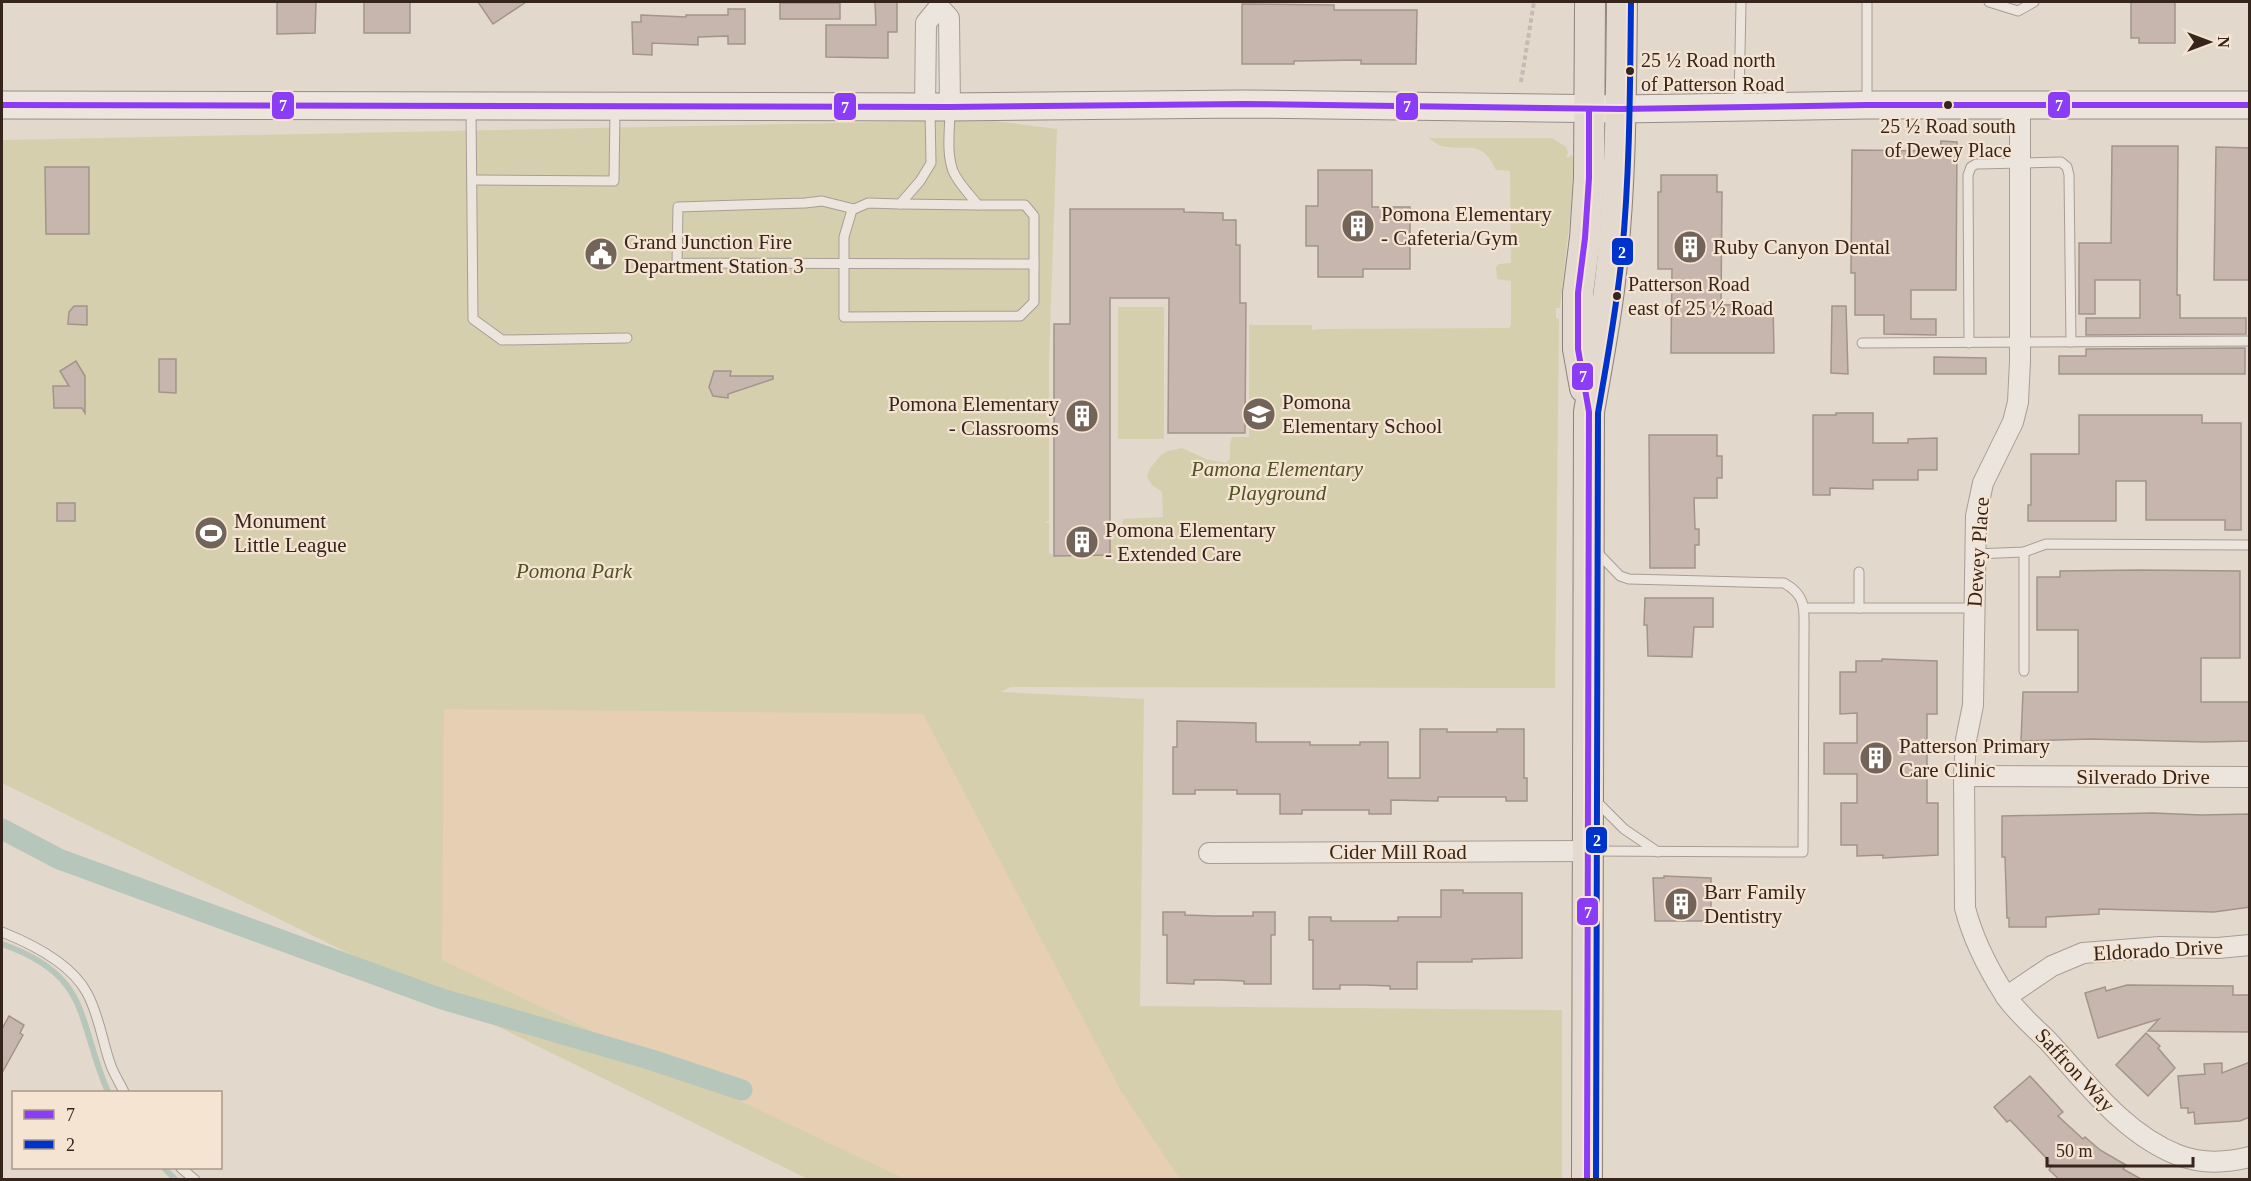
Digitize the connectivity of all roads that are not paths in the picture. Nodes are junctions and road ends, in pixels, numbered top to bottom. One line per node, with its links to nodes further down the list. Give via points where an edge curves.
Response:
1 (1590, 2): 16 (main road)
2 (1622, 2): 17 (main road)
3 (1741, 2): 15 (lane)
4 (1868, 2): 9 (lane)
5 (1989, 2): 6 (lane, via 2018,11)
6 (2034, 2)
7 (939, 4): 14 (street, via 926,23)
8 (2, 105): 12 (street)
9 (1867, 105): 10 (street); 15 (street)
10 (2020, 105): 11 (street); 18 (street, Dewey Place)
11 (2250, 105)
12 (471, 106): 13 (street); 19 (lane)
13 (615, 107): 14 (street); 19 (lane, via 614,182)
14 (935, 107): 16 (street, via 1244,104); 20 (lane, via 931,163); 21 (lane, via 954,173)
15 (1739, 107): 17 (street)
16 (1589, 109): 17 (street); 31 (main road, via 1589,178 1578,293 1578,349)
17 (1621, 109): 31 (main road, via 1609,291)
18 (2019, 164): 27 (lane, via 2061,162 2067,167); 29 (lane, via 1976,164 1968,175); 30 (street, Dewey Place)
19 (472, 180): 25 (lane, via 473,319 502,340)
20 (900, 204): 21 (lane); 22 (lane, via 868,203)
21 (978, 205): 24 (lane, via 1025,205 1034,216)
22 (854, 209): 23 (lane, via 844,237); 23 (lane, via 822,201 678,207 677,263)
23 (844, 264): 24 (lane); 24 (lane, via 844,316 1020,316 1034,302)
24 (1034, 264)
25 (627, 338)
26 (2250, 340): 27 (lane)
27 (2071, 342): 30 (lane)
28 (1862, 343): 29 (lane)
29 (1969, 343): 30 (lane)
30 (2020, 343): 35 (street, Dewey Place, via 2018,402 2013,422 1978,498)
31 (1589, 412): 32 (main road)
32 (1587, 542): 37 (lane, via 1620,576 1629,579 1784,583 1802,598); 43 (main road)
33 (2250, 544): 34 (lane, via 2046,544)
34 (2024, 552): 35 (lane); 40 (lane)
35 (1975, 554): 39 (street, Dewey Place)
36 (1859, 572): 38 (lane)
37 (1804, 608): 38 (lane); 45 (lane, via 1803,852)
38 (1859, 608): 39 (lane)
39 (1974, 608): 41 (street, Dewey Place, via 1973,705)
40 (2024, 670)
41 (1964, 776): 42 (street, Silverado Drive); 49 (street, Dewey Place, via 1965,908 1981,954)
42 (2250, 777)
43 (1587, 792): 44 (main road); 45 (lane, via 1624,829)
44 (1587, 851): 45 (lane); 46 (street, Cider Mill Road); 54 (main road)
45 (1658, 852)
46 (1209, 853)
47 (2, 933): 50 (lane, via 25,941 68,969 87,992 110,1065)
48 (2250, 945): 49 (street, Eldorado Drive, via 2083,953 2052,966)
49 (2006, 997): 51 (street, Saffron Way, via 2120,1118 2151,1141 2179,1155 2210,1162)
50 (123, 1091)
51 (2250, 1157)
52 (183, 1169): 53 (lane)
53 (195, 1179)
54 (1587, 1179)

